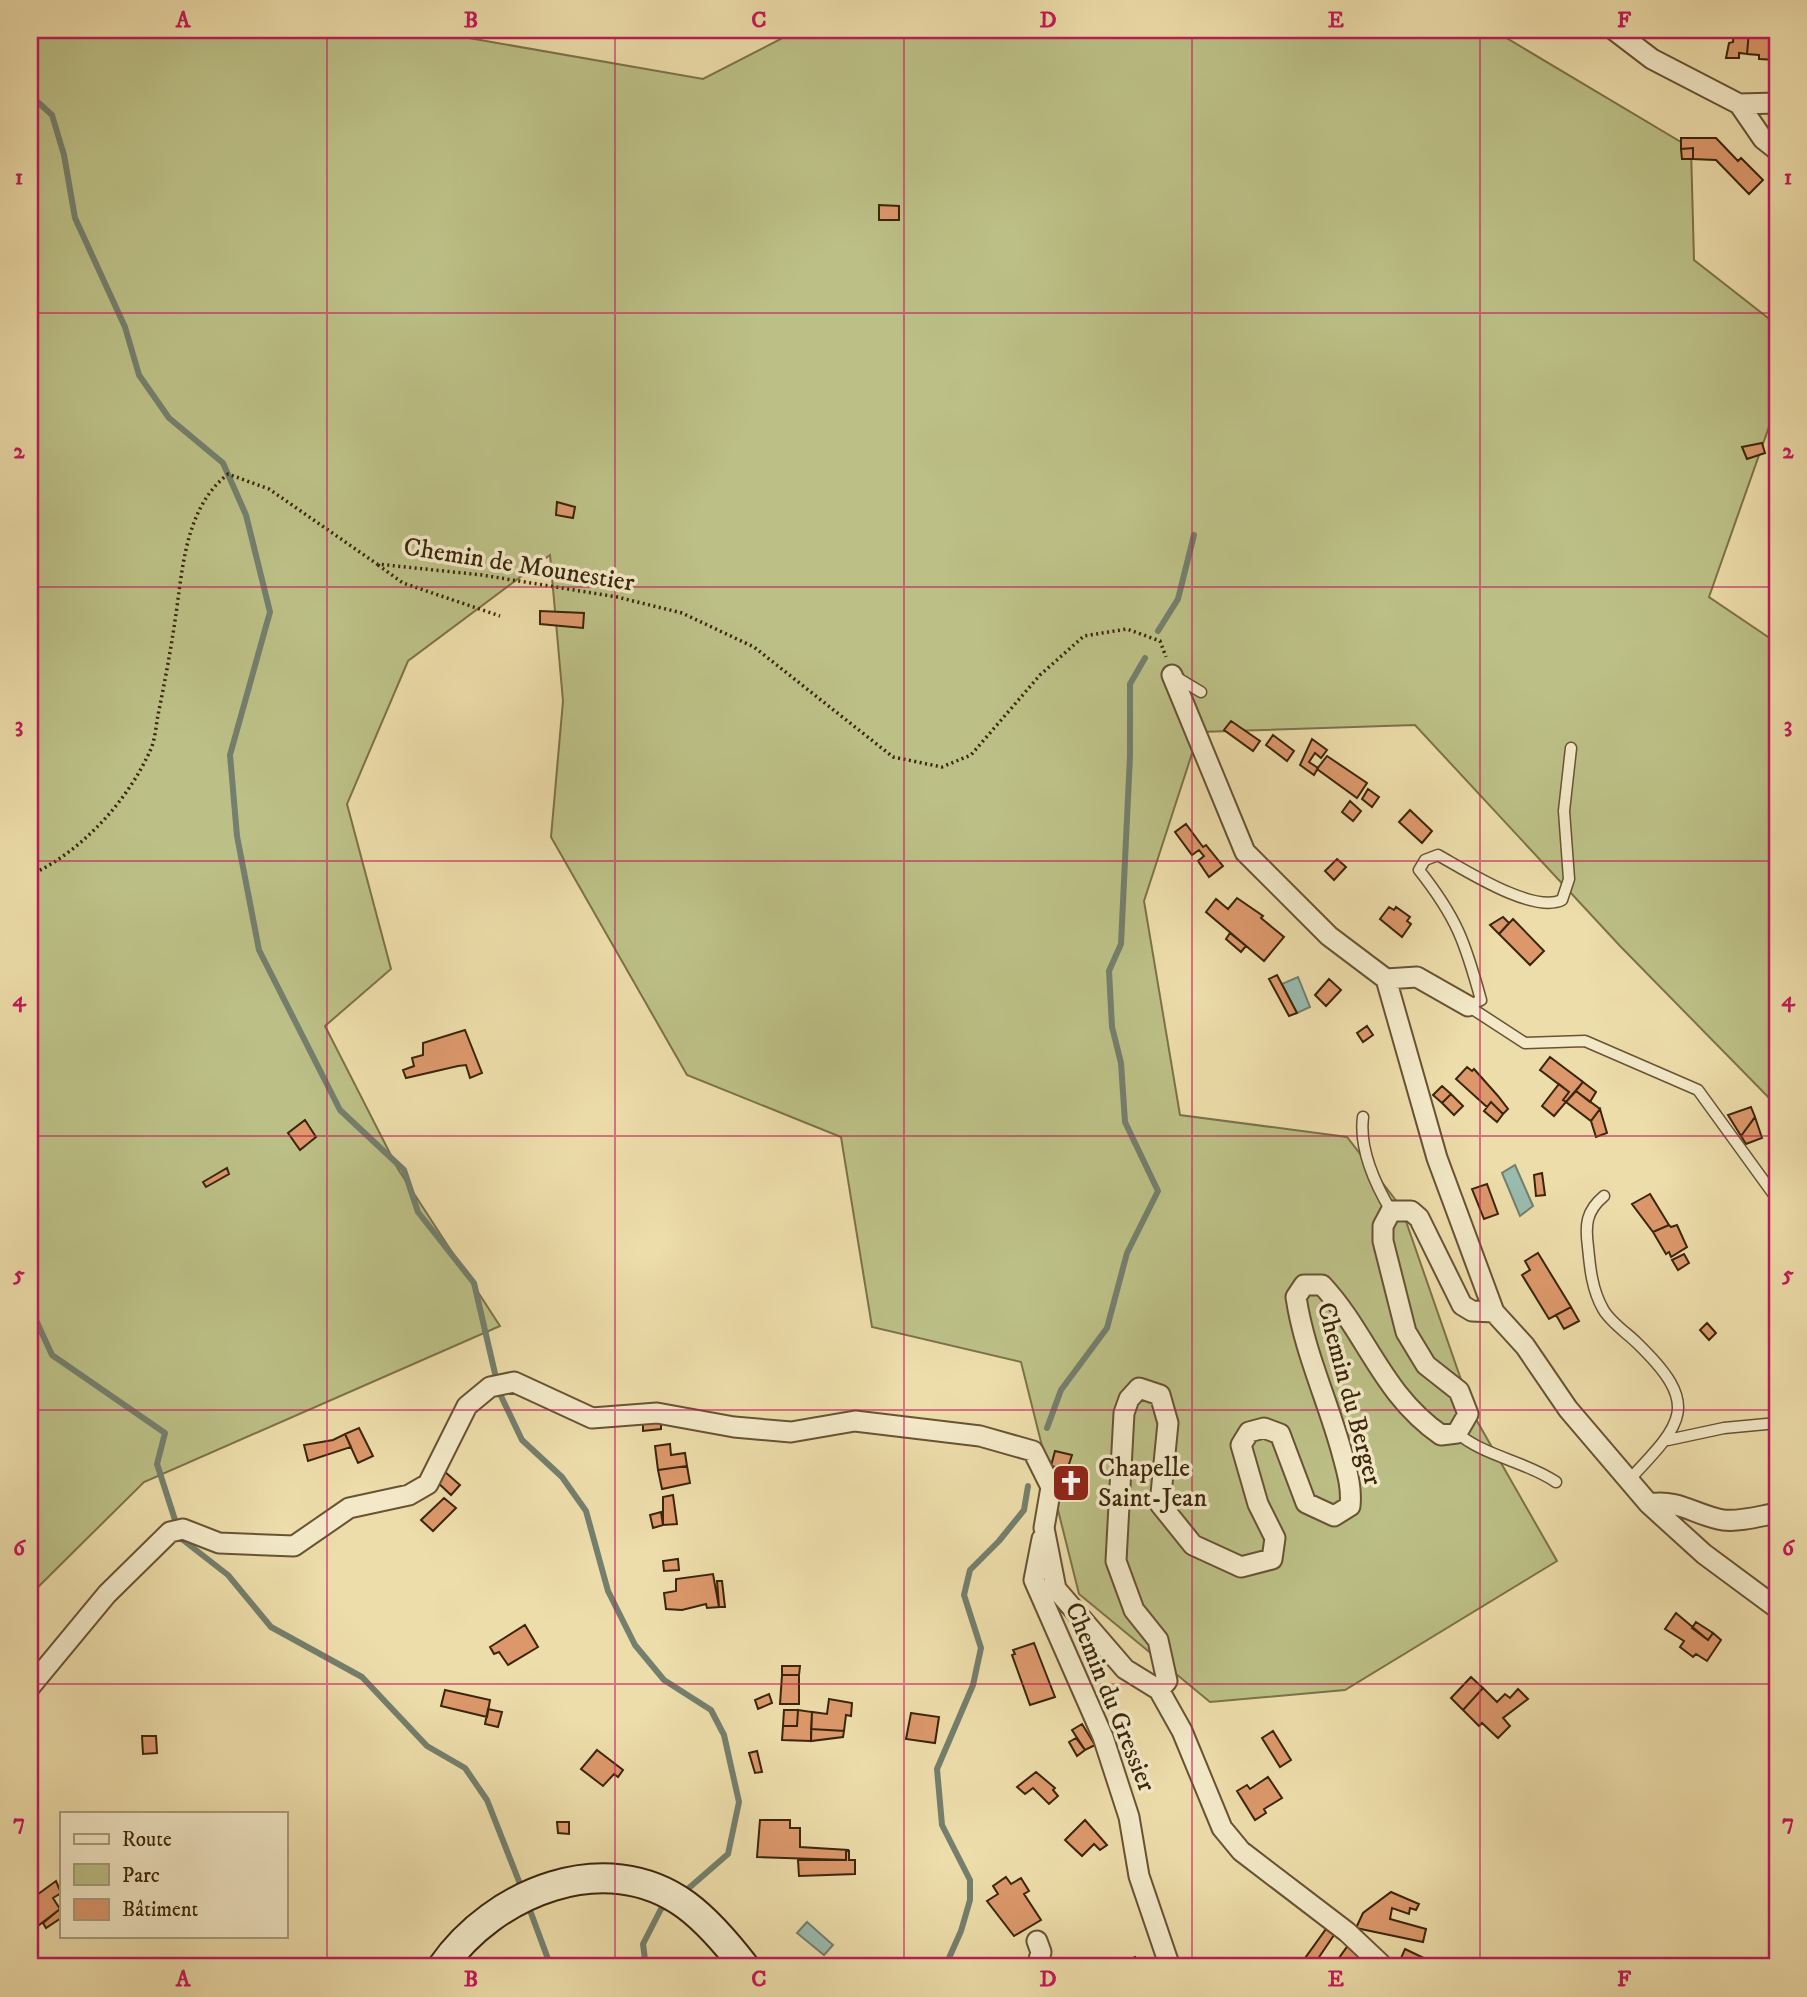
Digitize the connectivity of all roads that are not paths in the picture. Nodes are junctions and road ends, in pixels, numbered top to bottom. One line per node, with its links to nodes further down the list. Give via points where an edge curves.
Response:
1 (1614, 30): 3 (street, via 1652,60)
2 (1777, 103): 3 (street)
3 (1739, 104): 4 (street, via 1763,139)
4 (1777, 150)
5 (1172, 676): 6 (lane); 8 (street, via 1245,852 1329,936)
6 (1201, 692)
7 (1572, 748): 9 (lane, via 1564,811 1569,879 1562,900 1543,904 1514,894 1438,855 1425,860 1419,870 1448,907 1467,947 1481,1000)
8 (1386, 979): 9 (street, via 1418,977); 14 (street, via 1437,1158)
9 (1468, 1006): 12 (lane, via 1525,1044 1585,1041 1698,1090)
10 (1363, 1117): 13 (lane, via 1361,1132 1379,1191)
11 (1604, 1196): 17 (lane, via 1585,1222 1591,1281 1604,1311 1669,1374 1678,1391 1677,1416)
12 (1777, 1199)
13 (1391, 1211): 14 (street, via 1411,1210 1419,1218 1462,1305 1472,1311); 16 (street, via 1383,1226 1383,1241 1406,1332 1426,1365 1459,1391 1468,1414)
14 (1494, 1312): 19 (street)
15 (1777, 1423): 17 (lane)
16 (1457, 1433): 18 (lane, via 1471,1445 1542,1472); 25 (street, Chemin du Berger, via 1441,1435 1416,1417 1370,1357 1334,1297 1322,1284 1304,1285 1296,1297 1300,1324 1334,1421 1352,1491 1350,1506 1334,1516 1306,1503 1280,1434 1264,1428 1249,1432 1241,1445 1258,1504 1275,1538 1272,1559 1241,1567 1194,1545 1160,1504 1168,1423 1160,1395 1139,1388 1124,1413 1116,1561 1134,1610 1158,1640 1167,1681)
17 (1668, 1440): 19 (lane)
18 (1556, 1482)
19 (1628, 1482): 20 (street)
20 (1649, 1504): 21 (street, via 1668,1501 1723,1520); 23 (street)
21 (1777, 1513)
22 (1044, 1528): 24 (street, Chemin du Gressier, via 1051,1487 1033,1451 1012,1444 855,1421 791,1432 657,1413 592,1418 514,1381 490,1387 467,1406 428,1484 409,1495 349,1508 294,1546 219,1543 183,1529 170,1532 107,1594); 25 (street, via 1056,1589 1125,1669); 30 (street, Chemin du Gressier, via 1034,1580 1103,1737 1129,1817 1139,1876)
23 (1777, 1608)
24 (31, 1683)
25 (1159, 1690): 31 (street, via 1182,1731 1222,1828 1241,1852 1347,1932)
26 (1037, 1941): 29 (street, via 1041,1952)
27 (442, 1967): 28 (main road, via 472,1929 513,1901 570,1882 616,1880 643,1884 685,1904)
28 (745, 1967)
29 (1037, 1967)
30 (1170, 1967)
31 (1384, 1967)

